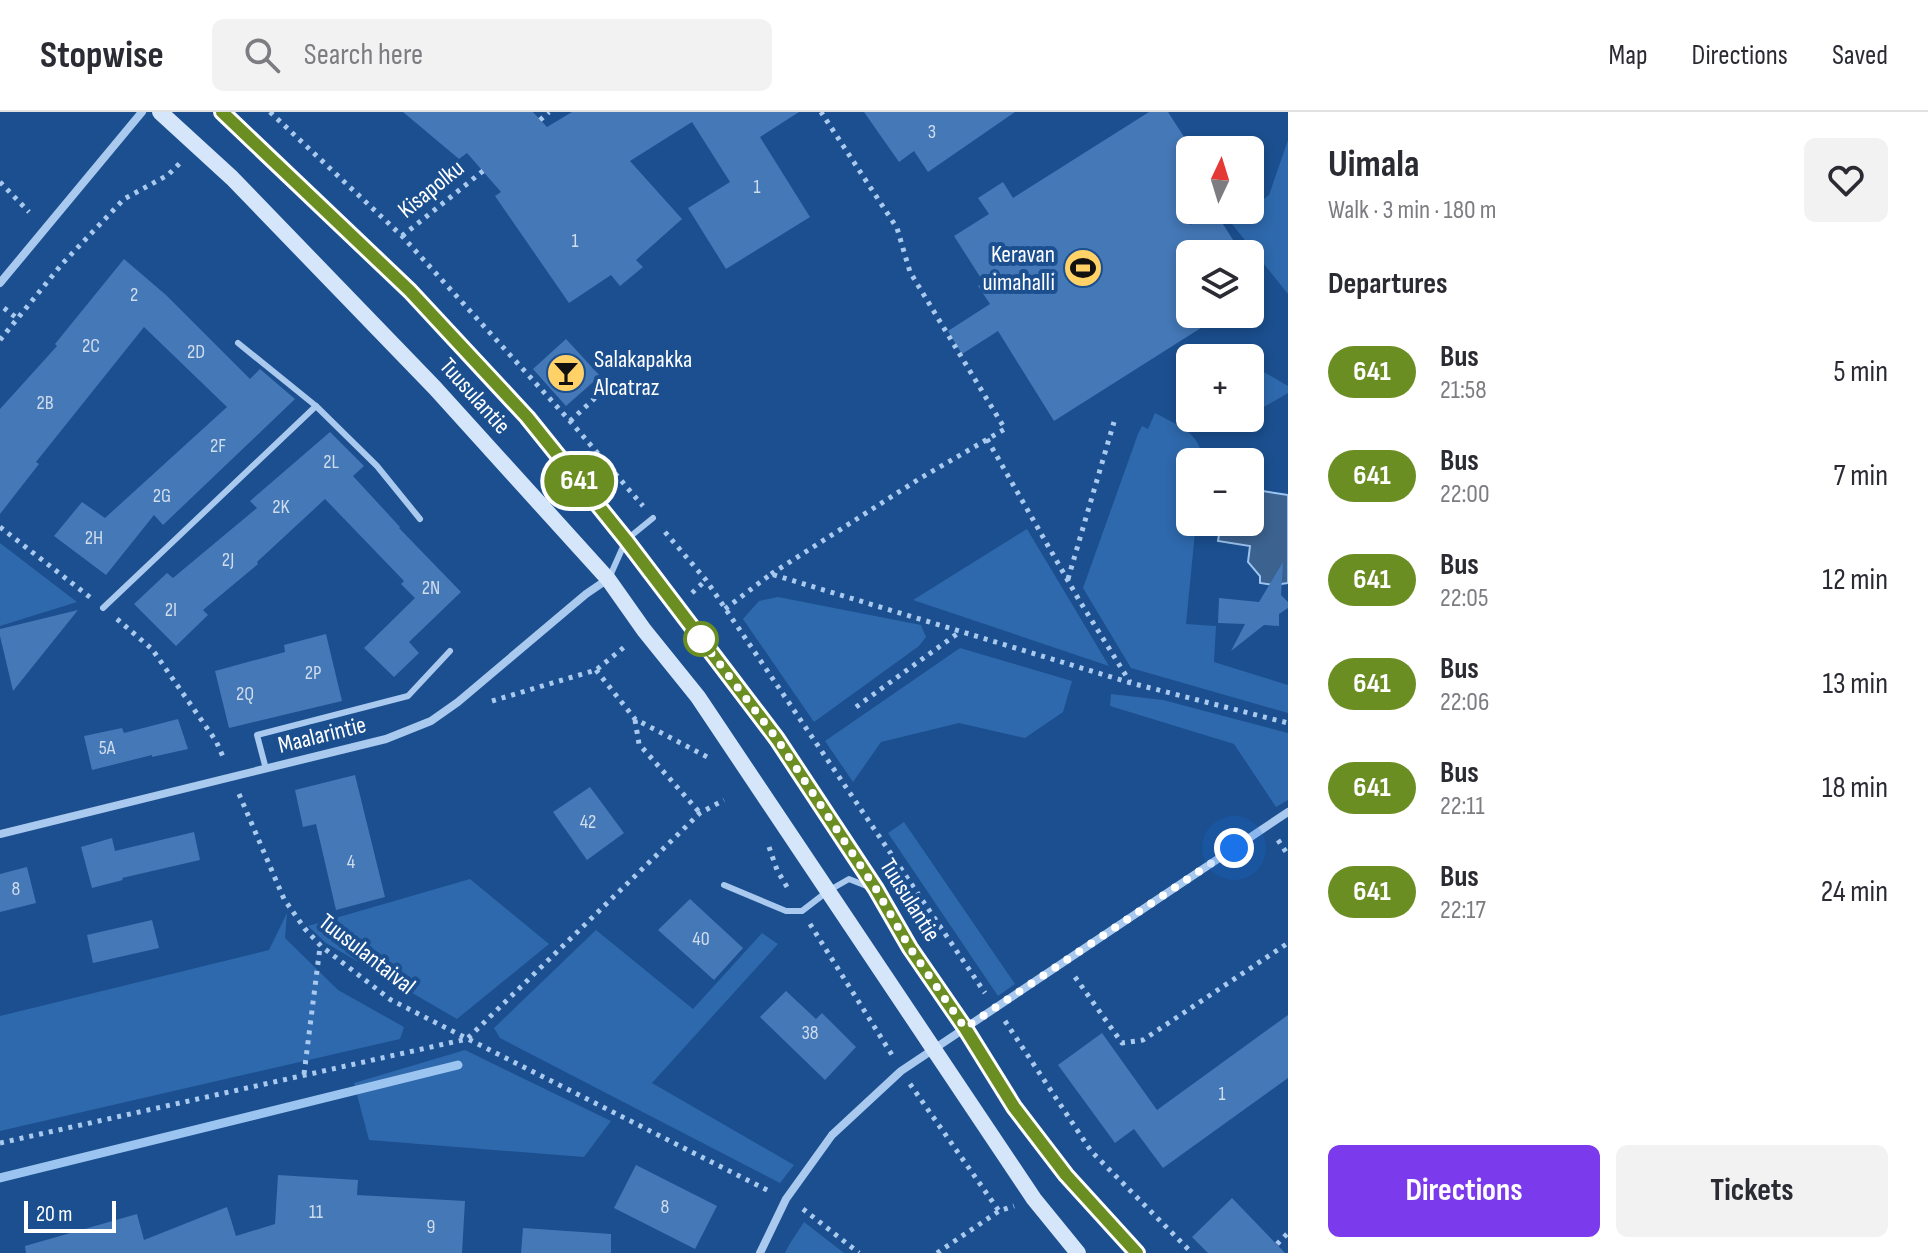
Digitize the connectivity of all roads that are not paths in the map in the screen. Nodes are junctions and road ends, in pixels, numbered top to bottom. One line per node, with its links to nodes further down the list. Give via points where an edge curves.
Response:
1 (142, 112): 4 (street)
2 (160, 112): 10 (main road, Tuusulantie, via 232,178 435,388)
3 (222, 112): 9 (main road, Tuusulantie, via 410,291 527,417)
4 (0, 283)
5 (238, 343): 6 (lane)
6 (316, 406): 8 (lane, via 377,466); 11 (lane)
7 (653, 518): 9 (lane)
8 (420, 519)
9 (626, 540): 10 (lane); 17 (main road, Tuusulantie, via 777,739)
10 (608, 579): 13 (street, Maalarintie, via 431,721 386,739); 18 (main road, Tuusulantie, via 698,697)
11 (103, 608)
12 (450, 651): 13 (lane, via 408,696 257,735)
13 (266, 770): 15 (street, Maalarintie)
14 (1288, 812): 19 (street)
15 (0, 834)
16 (724, 885): 18 (lane, via 786,911 802,911)
17 (876, 889): 18 (lane, via 849,879); 19 (main road, Tuusulantie)
18 (828, 891): 20 (main road, Tuusulantie)
19 (965, 1028): 20 (street); 23 (main road, Tuusulantie, via 1014,1107 1066,1175)
20 (934, 1049): 21 (street, via 901,1071 832,1135 786,1199); 22 (main road, Tuusulantie, via 1034,1199)
21 (760, 1253)
22 (1078, 1253)
23 (1137, 1253)

